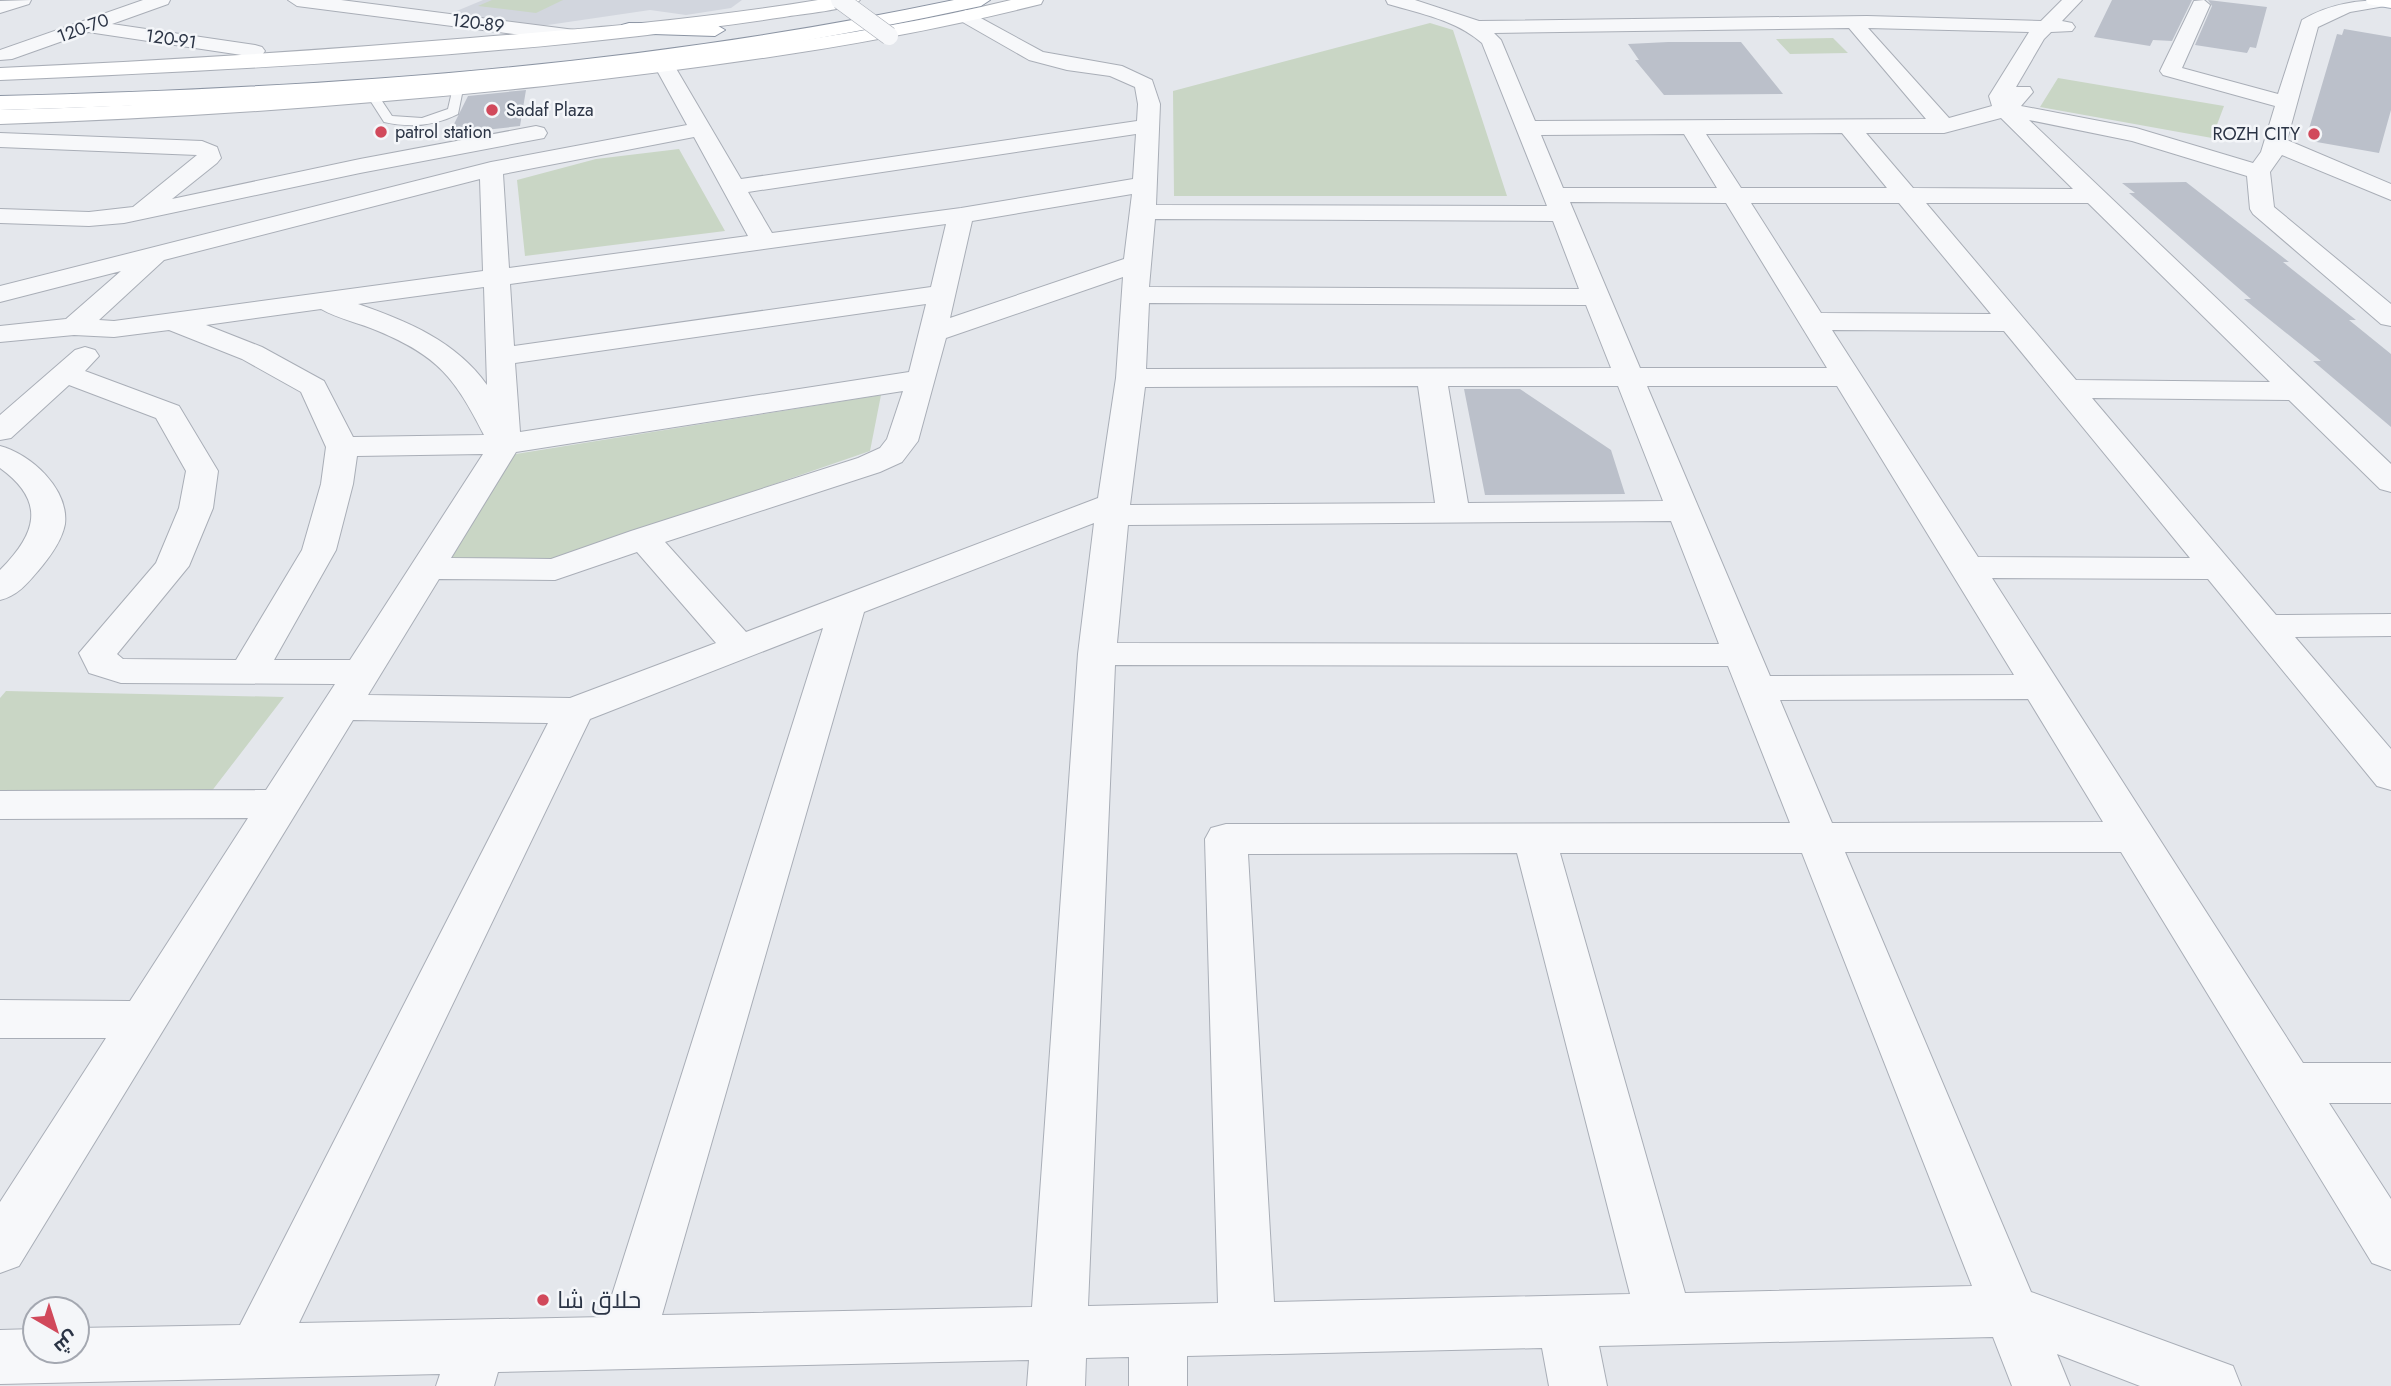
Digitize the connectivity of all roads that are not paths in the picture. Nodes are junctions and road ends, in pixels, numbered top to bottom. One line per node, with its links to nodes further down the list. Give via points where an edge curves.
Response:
1 (22, 0): 17 (street)
2 (161, 0): 20 (street, 120-70)
3 (463, 0): 18 (street)
4 (840, 0): 26 (street, bridge)
5 (851, 0): 21 (main road)
6 (981, 0): 15 (main road)
7 (1011, 0): 15 (main road)
8 (1034, 0): 19 (main road)
9 (1395, 0): 24 (street)
10 (1410, 0): 24 (street)
11 (2073, 0): 27 (street)
12 (2095, 0): 27 (street)
13 (310, 1): 18 (street, 120-89)
14 (2384, 1): 35 (street, via 2305,17)
15 (906, 5): 23 (main road); 29 (main road)
16 (2201, 5): 35 (street, via 2170,71)
17 (0, 7)
18 (423, 16): 25 (street, 120-89)
19 (966, 16): 29 (main road, via 856,37); 40 (street, via 1037,56 1115,70 1144,84 1149,104)
20 (86, 26): 28 (street, 120-91); 30 (street, 120-70)
21 (629, 29): 23 (main road); 25 (main road)
22 (1858, 29): 24 (street); 27 (street); 42 (street)
23 (715, 30): 31 (main road, via 267,74)
24 (1487, 32): 27 (street, via 1854,22); 44 (street)
25 (575, 36): 30 (main road, via 318,56)
26 (889, 36)
27 (2052, 39): 38 (street, via 2018,99)
28 (255, 51)
29 (658, 62): 32 (main road); 34 (main road, via 254,96); 36 (street)
30 (2, 65)
31 (0, 86)
32 (457, 89): 33 (main road); 33 (lane, via 454,111 414,122 387,120)
33 (373, 97): 39 (main road, via 205,110)
34 (0, 103)
35 (2288, 103): 48 (street)
36 (686, 104): 37 (street); 45 (street)
37 (659, 110)
38 (2004, 110): 42 (street); 49 (street, via 2124,132); 57 (street)
39 (0, 117)
40 (1147, 126): 52 (street); 58 (street)
41 (1848, 126): 42 (street); 46 (street); 56 (street)
42 (1944, 126)
43 (564, 128): 60 (street)
44 (1527, 128): 46 (street); 59 (street)
45 (700, 129): 52 (street); 53 (street)
46 (1692, 129): 55 (street)
47 (0, 139): 60 (street, via 202,148 209,152 209,158)
48 (2276, 143): 49 (street); 50 (street)
49 (2258, 172): 68 (street, via 2262,209)
50 (2352, 177): 51 (street); 54 (street)
51 (2391, 185)
52 (734, 187): 64 (street)
53 (476, 192): 63 (street); 63 (street); 66 (street)
54 (2391, 193)
55 (1733, 195): 56 (street); 59 (street); 75 (street)
56 (1906, 196): 57 (street); 77 (street)
57 (2094, 196): 90 (street)
58 (1143, 199): 59 (street); 61 (street); 67 (street)
59 (1558, 204): 72 (street)
60 (137, 214): 62 (street, via 89,219)
61 (961, 215): 64 (street); 70 (street)
62 (0, 216)
63 (296, 216): 65 (street)
64 (764, 241): 66 (street)
65 (159, 252): 71 (street); 78 (street)
66 (496, 276): 73 (street); 82 (street)
67 (1137, 279): 72 (street); 80 (street); 88 (street)
68 (2347, 281): 69 (street); 74 (street)
69 (2391, 283)
70 (943, 293): 80 (street); 82 (street)
71 (0, 294)
72 (1596, 297): 84 (street)
73 (323, 302): 76 (street); 92 (street, via 383,321 438,350 471,383)
74 (2391, 318)
75 (1812, 321): 77 (street); 85 (street)
76 (172, 322): 79 (street); 93 (street, via 252,354 313,387)
77 (2012, 323): 89 (street)
78 (74, 327): 79 (street); 81 (street)
79 (114, 329): 83 (street)
80 (934, 333): 87 (street)
81 (0, 334)
82 (502, 356): 92 (street)
83 (66, 374): 91 (street); 110 (street, via 168,412 202,471 196,509 172,566 98,653 102,665 121,671)
84 (1629, 377): 85 (street); 86 (street); 97 (street)
85 (1847, 377): 100 (street)
86 (1432, 378): 88 (street); 98 (street)
87 (922, 379): 92 (street); 99 (street, via 902,441 891,455)
88 (1131, 379): 96 (street)
89 (2068, 389): 90 (street); 102 (street)
90 (2297, 391): 95 (street)
91 (0, 431)
92 (505, 444): 93 (street); 101 (street)
93 (342, 447): 110 (street, via 319,550)
94 (0, 456): 103 (street, via 15,462 44,494 50,517 44,542)
95 (2391, 482)
96 (1112, 510): 98 (street); 104 (street); 108 (street)
97 (1684, 511): 98 (street); 109 (street)
98 (1453, 513)
99 (643, 538): 101 (street, via 555,570); 107 (street)
100 (1966, 567): 102 (street); 112 (street)
101 (427, 568): 111 (street)
102 (2218, 569): 105 (street)
103 (0, 589)
104 (848, 606): 107 (street); 132 (street)
105 (2265, 625): 106 (street); 115 (street)
106 (2391, 625)
107 (739, 647): 114 (street)
108 (1097, 654): 109 (street); 134 (street)
109 (1749, 671): 112 (street); 118 (street)
110 (247, 672): 111 (street)
111 (362, 673): 113 (street)
112 (2040, 687): 120 (street)
113 (341, 707): 114 (street); 116 (street)
114 (574, 711): 133 (street)
115 (2391, 776)
116 (280, 804): 117 (street); 122 (street)
117 (0, 805)
118 (1816, 836): 119 (street); 120 (street); 127 (street)
119 (1534, 837): 128 (street); 130 (street, via 1226,839)
120 (2133, 837): 123 (street)
121 (0, 1018): 122 (street)
122 (145, 1020): 126 (street)
123 (2287, 1083): 124 (street); 125 (street)
124 (2391, 1083)
125 (2391, 1246)
126 (0, 1249)
127 (2011, 1311): 128 (street); 139 (street); 140 (street)
128 (1664, 1318): 129 (street)
129 (1565, 1321): 130 (street); 138 (street)
130 (1247, 1328): 131 (street)
131 (1158, 1330): 134 (street); 137 (street)
132 (625, 1342): 134 (street); 136 (street)
133 (257, 1350): 135 (street); 136 (street)
134 (1058, 1359)
135 (13, 1366)
136 (472, 1366)
137 (1158, 1386)
138 (1578, 1386)
139 (2042, 1386)
140 (2211, 1386)

